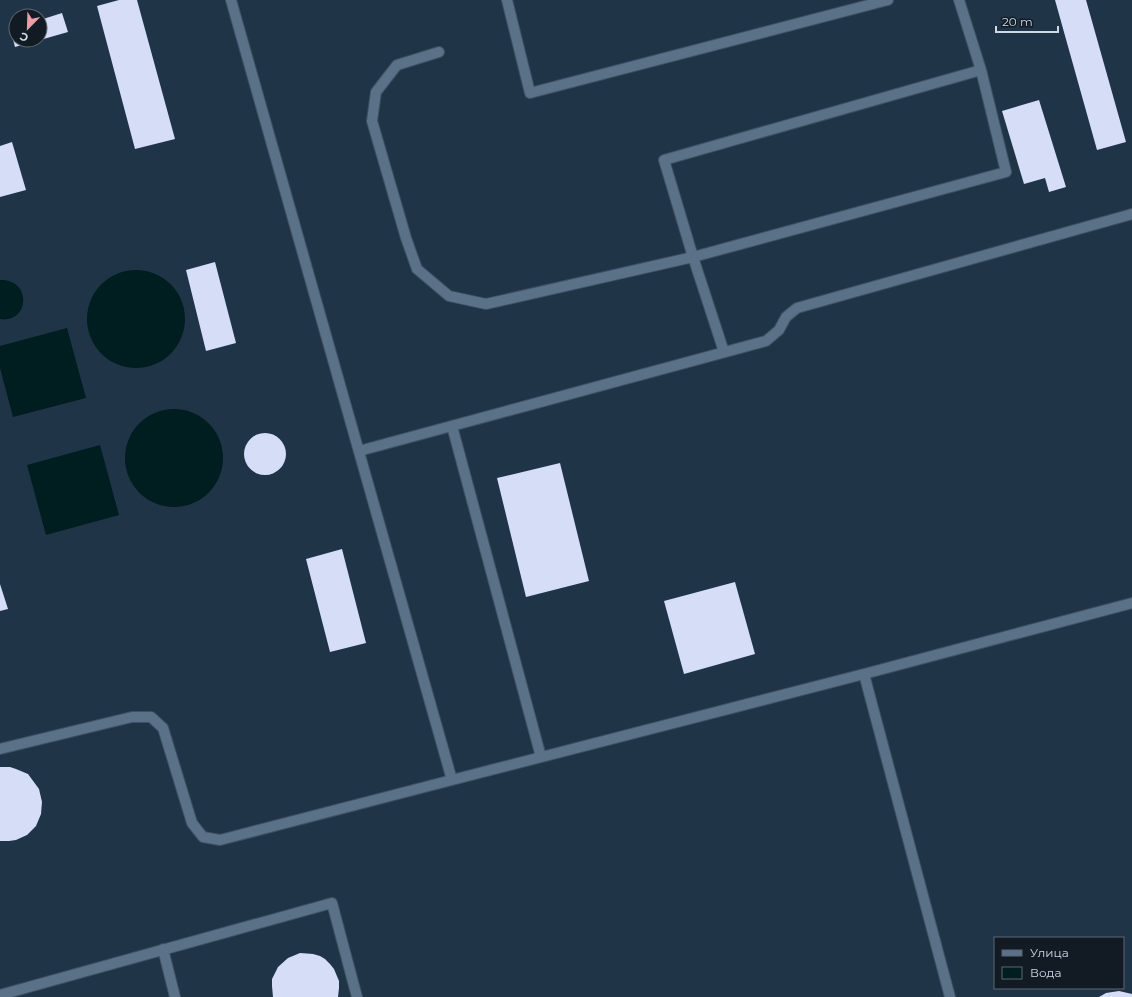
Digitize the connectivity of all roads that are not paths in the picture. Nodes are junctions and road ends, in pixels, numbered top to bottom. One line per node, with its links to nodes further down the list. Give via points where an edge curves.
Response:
1 (231, 0): 11 (lane)
2 (507, 0): 3 (lane, via 530,93)
3 (888, 0)
4 (959, 0): 6 (lane)
5 (439, 52): 8 (lane, via 397,65 376,92 372,121 417,269 449,296 486,304)
6 (981, 70): 8 (lane, via 1006,172); 8 (lane, via 664,160)
7 (1132, 214): 9 (lane, via 797,308 766,341)
8 (693, 257): 9 (lane)
9 (724, 352): 10 (lane)
10 (452, 426): 11 (lane); 15 (lane)
11 (359, 451): 16 (lane)
12 (1132, 603): 13 (lane)
13 (864, 674): 15 (lane); 21 (lane)
14 (0, 749): 16 (lane, via 132,717 151,717 163,728 192,823 203,837 220,840)
15 (541, 757): 16 (lane)
16 (452, 780)
17 (163, 950): 18 (lane); 19 (lane); 20 (lane, via 332,903)
18 (0, 995)
19 (176, 997)
20 (357, 997)
21 (950, 997)

